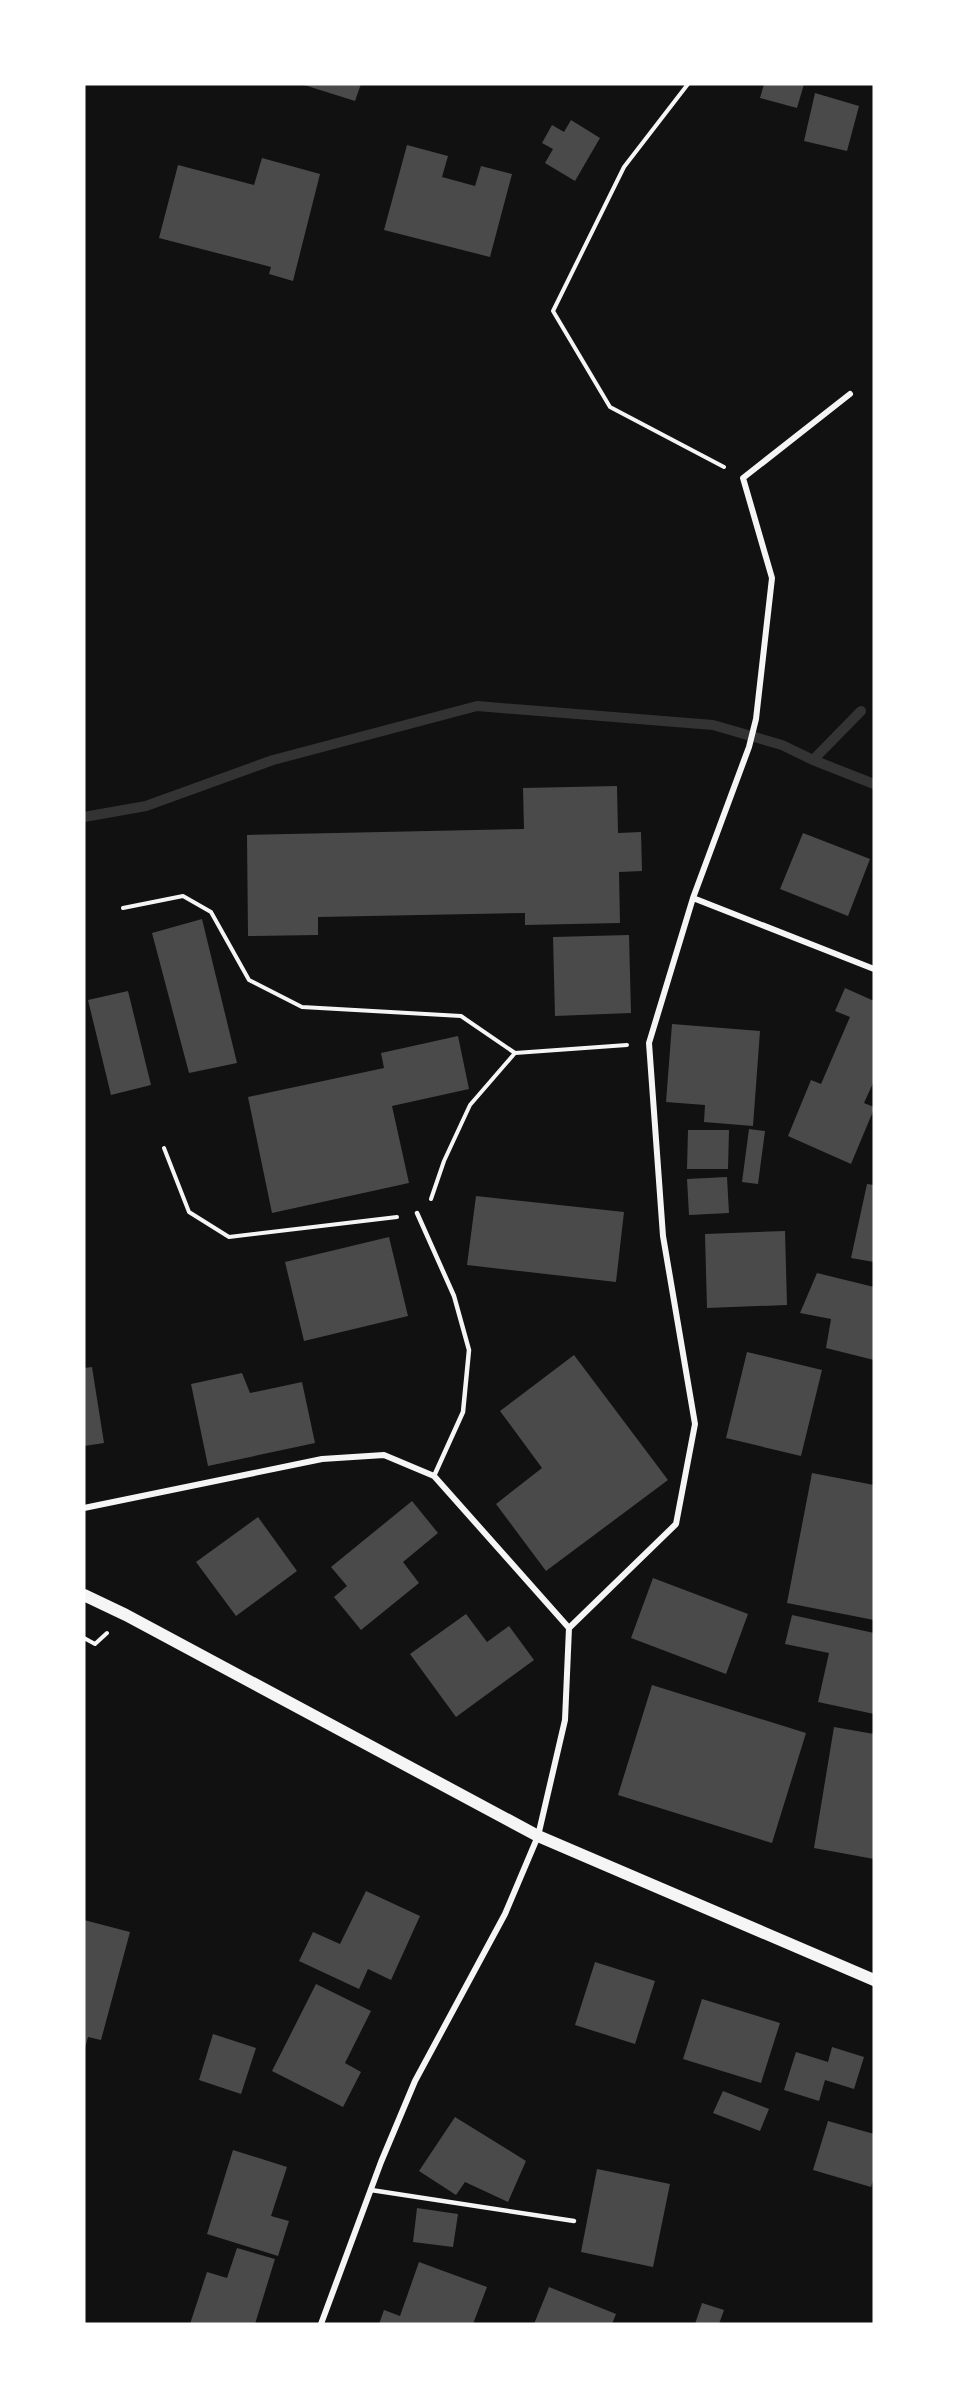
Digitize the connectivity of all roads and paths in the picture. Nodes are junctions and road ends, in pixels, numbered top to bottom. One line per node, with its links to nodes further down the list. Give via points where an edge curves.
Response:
1 (688, 84): 3 (path, via 624,167 553,311 610,407)
2 (850, 394): 3 (street)
3 (743, 478): 4 (street, via 772,578 756,719)
4 (693, 898): 6 (street); 7 (street)
5 (123, 908): 8 (path, via 183,896 211,912 249,980 302,1007 461,1016)
6 (874, 969)
7 (649, 1043): 8 (path); 14 (street, via 663,1236 696,1424 675,1524)
8 (515, 1053): 10 (path, via 470,1105 444,1161 433,1197)
9 (164, 1148): 10 (path, via 189,1212 229,1237)
10 (417, 1213): 11 (lane, via 454,1296 469,1350 463,1412)
11 (434, 1476): 12 (street, via 384,1455 322,1459); 14 (street)
12 (84, 1508)
13 (84, 1595): 15 (main road)
14 (569, 1628): 15 (street, via 565,1720)
15 (538, 1836): 16 (main road); 17 (street, via 505,1914 415,2081)
16 (874, 1980)
17 (371, 2190): 18 (lane); 19 (street)
18 (574, 2221)
19 (321, 2324)

